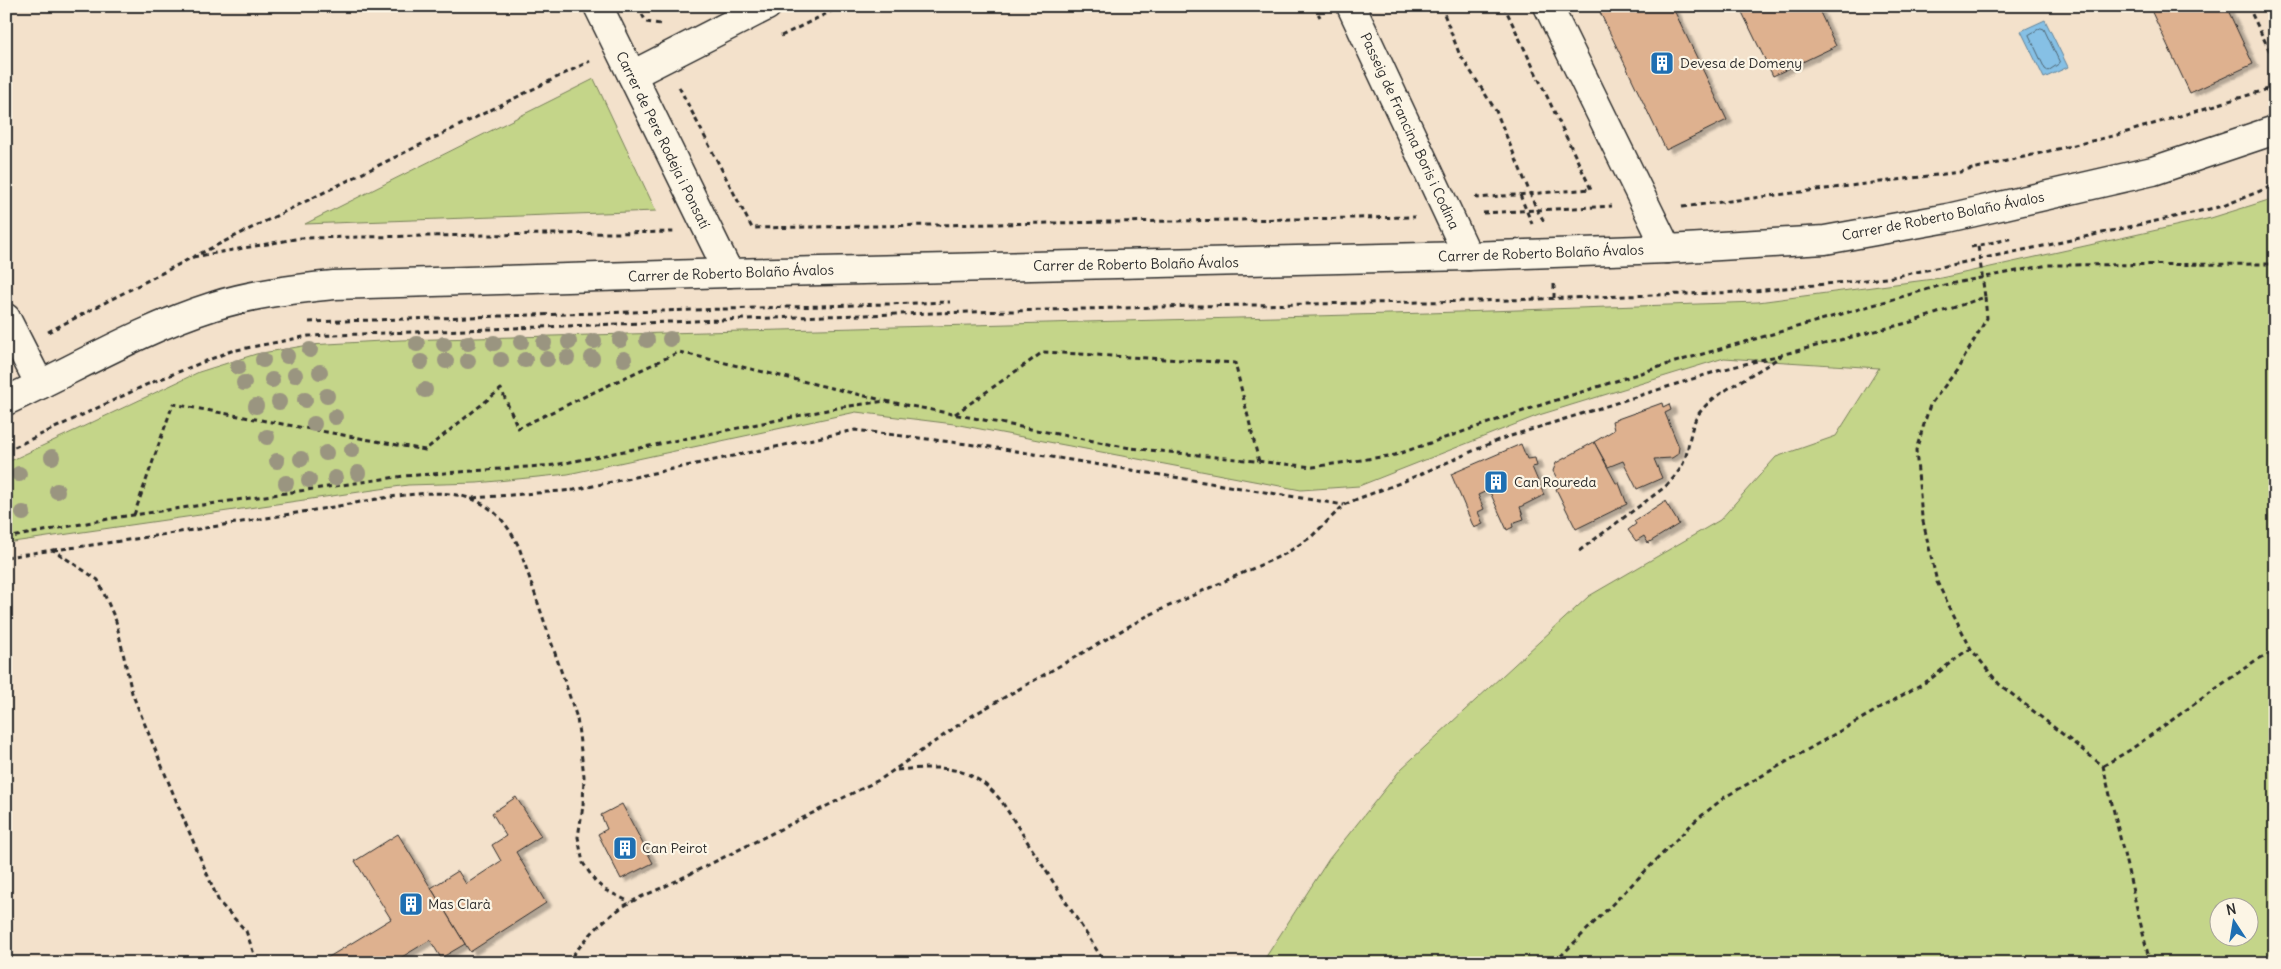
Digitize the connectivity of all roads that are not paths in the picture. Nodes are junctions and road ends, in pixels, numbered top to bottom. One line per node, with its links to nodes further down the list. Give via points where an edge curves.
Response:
1 (598, 6): 5 (street, Carrer de Pere Rodeja i Ponsatí)
2 (767, 6): 5 (street)
3 (1352, 6): 8 (street, Passeig de Francina Boris i Codina)
4 (1548, 6): 7 (street)
5 (632, 75): 9 (street, Carrer de Pere Rodeja i Ponsatí)
6 (2275, 130): 7 (street, Carrer de Roberto Bolaño Ávalos, via 2153,171 1948,218 1825,240)
7 (1667, 249): 8 (street, Carrer de Roberto Bolaño Ávalos)
8 (1468, 256): 9 (street, Carrer de Roberto Bolaño Ávalos)
9 (729, 273): 11 (street, Carrer de Roberto Bolaño Ávalos, via 334,285 284,290 180,318)
10 (6, 318): 11 (street)
11 (40, 386): 12 (street, Carrer de Roberto Bolaño Ávalos)
12 (6, 402)

